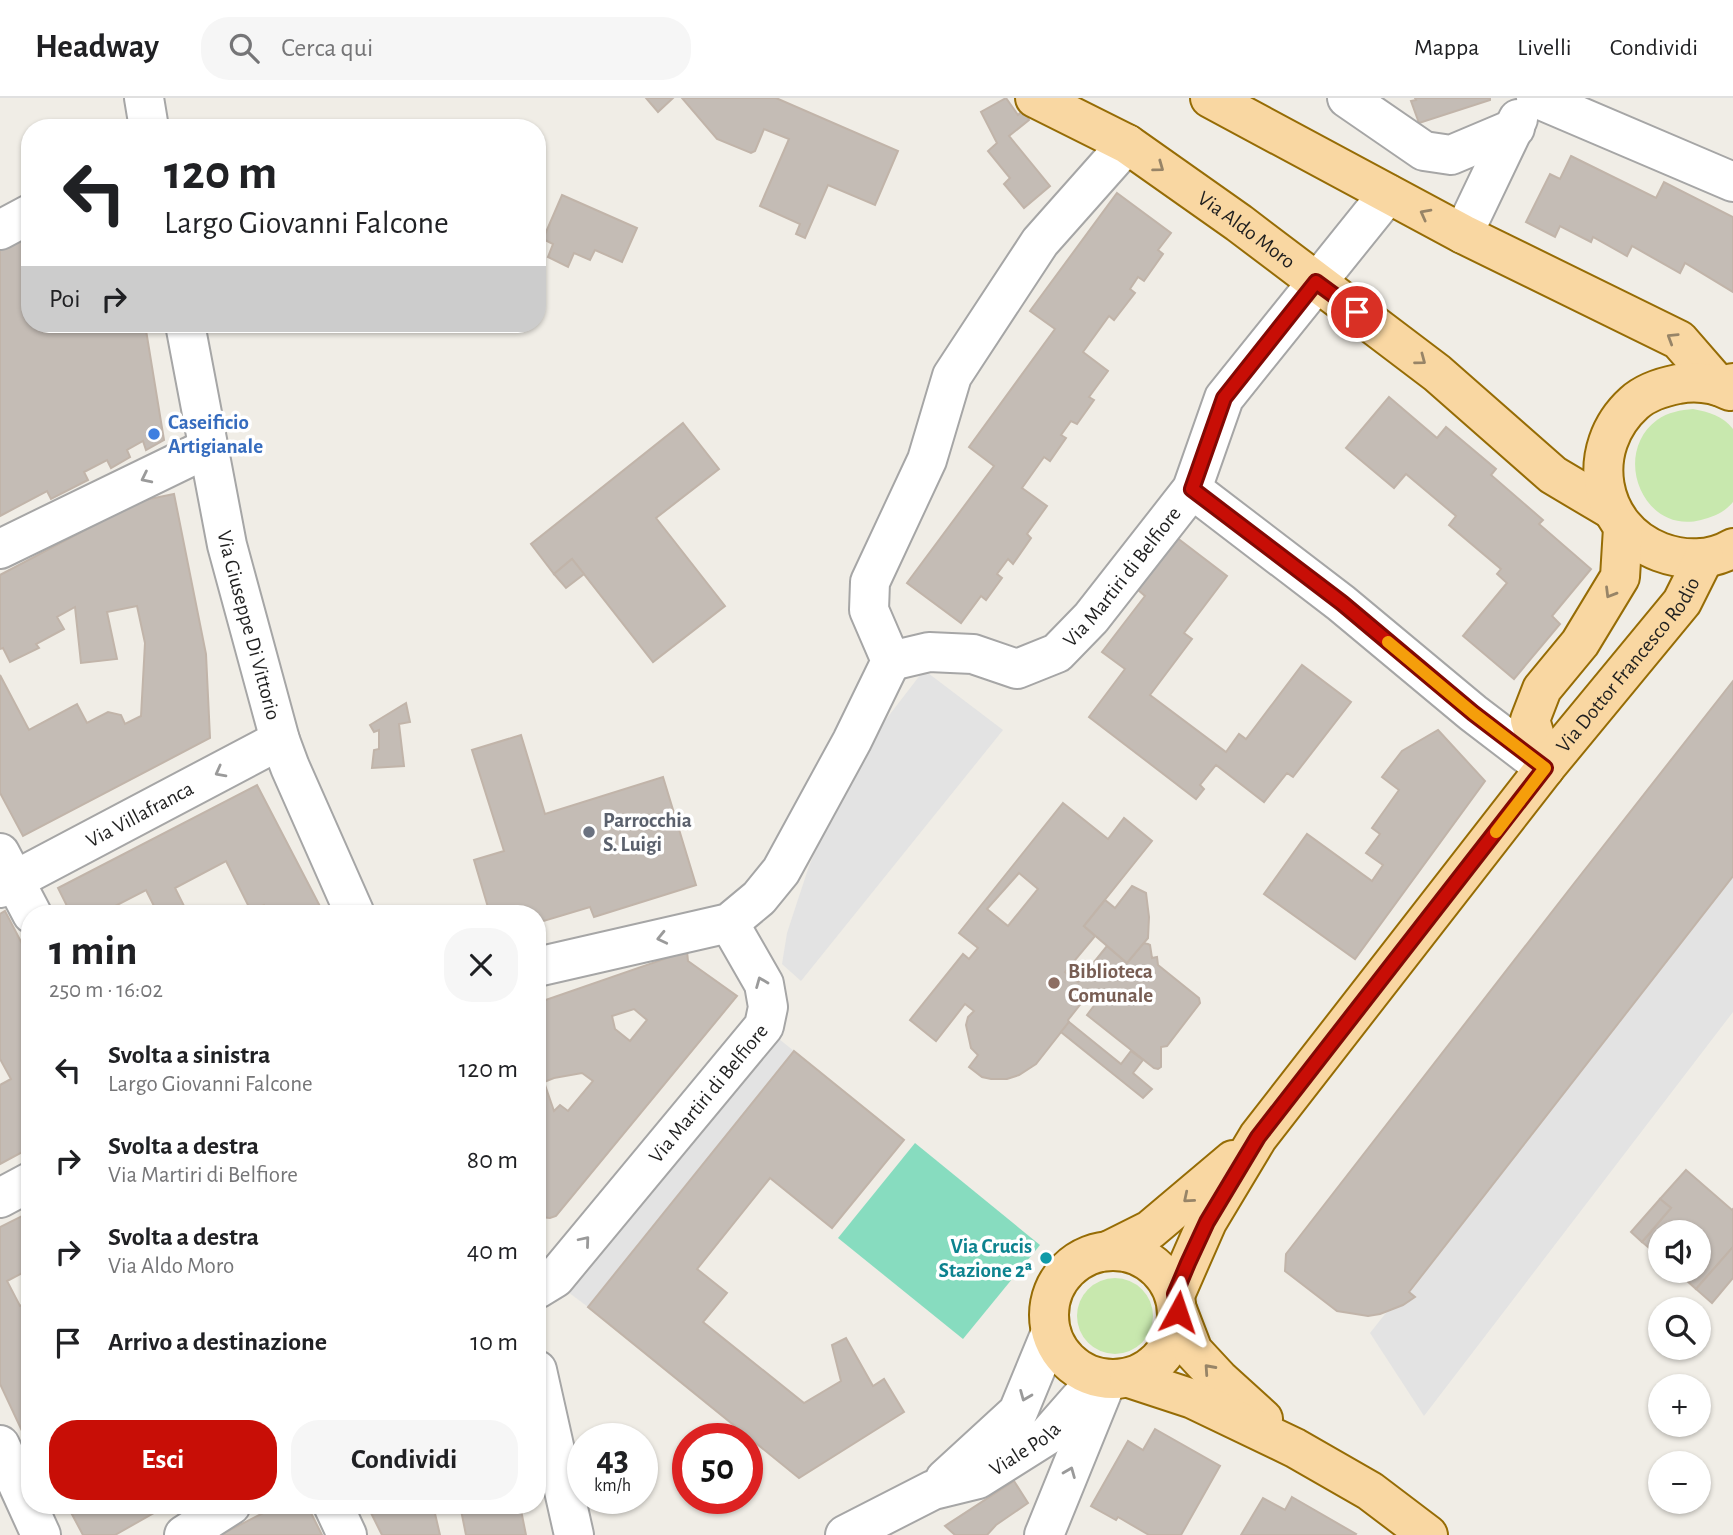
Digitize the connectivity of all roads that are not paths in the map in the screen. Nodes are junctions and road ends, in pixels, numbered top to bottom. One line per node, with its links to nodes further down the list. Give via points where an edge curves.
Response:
1 (144, 98): 6 (street)
2 (1035, 98): 7 (main road, Via Aldo Moro)
3 (1209, 98): 9 (main road)
4 (1347, 98): 5 (street, via 1424,151 1451,155)
5 (1526, 108): 8 (street); 12 (street)
6 (148, 119)
7 (1127, 144): 13 (main road, Via Aldo Moro, one-way to 13); 21 (street, via 1040,242 952,376 928,460 870,582 869,610)
8 (1733, 182)
9 (1388, 194): 12 (main road, one-way to 9); 13 (street, Via Martiri di Belfiore)
10 (21, 219): 11 (street)
11 (0, 230)
12 (1462, 234): 15 (main road, one-way to 12, via 1679,340)
13 (1316, 282): 17 (street, Via Martiri di Belfiore, via 1224,398); 18 (main road, Via Aldo Moro, one-way to 18, via 1437,373 1553,475)
14 (187, 333): 16 (street, Via Giuseppe Di Vittorio)
15 (1728, 388): 18 (main road, Via Dottor Francesco Rodio, via 1690,382 1661,387 1635,402 1616,424 1604,452 1603,482)
16 (208, 448): 19 (street, one-way to 19); 22 (street, Via Giuseppe Di Vittorio, via 227,545)
17 (1192, 489): 21 (street, Via Martiri di Belfiore, via 1091,618 1057,653 1017,669 973,654 929,652); 23 (street, via 1342,603)
18 (1617, 519): 20 (main road, Via Dottor Francesco Rodio, via 1646,547 1674,558); 23 (main road, Via Dottor Francesco Rodio, one-way to 23, via 1620,577 1580,643 1542,689 1530,720)
19 (0, 549)
20 (1718, 553): 23 (main road, Via Dottor Francesco Rodio)
21 (891, 661): 26 (street, via 781,871 759,898)
22 (280, 740): 24 (street, Via Villafranca, one-way to 24); 25 (street, Via Giuseppe Di Vittorio)
23 (1545, 768): 28 (main road, Via Dottor Francesco Rodio)
24 (9, 882)
25 (351, 905)
26 (729, 923): 27 (street, one-way to 27); 32 (street, Via Martiri di Belfiore, one-way to 26, via 764,1026 768,1007 764,984)
27 (546, 965)
28 (1258, 1137): 31 (main road, Via Dottor Francesco Rodio, one-way to 31, via 1150,1230); 33 (main road, Via Dottor Francesco Rodio, via 1207,1222)
29 (21, 1187): 30 (street)
30 (0, 1198)
31 (1108, 1251): 33 (main road, via 1129,1252 1149,1261 1165,1275); 34 (main road, via 1086,1257 1068,1270 1055,1289 1049,1310)
32 (546, 1284)
33 (1176, 1303): 35 (main road, via 1175,1334 1165,1353 1149,1369); 38 (main road, one-way to 33, via 1193,1351)
34 (1051, 1332): 35 (main road, via 1068,1362 1082,1372); 39 (street, Viale Pola, one-way to 39, via 1018,1412)
35 (1111, 1379): 38 (main road, via 1193,1399); 39 (street, Viale Pola, via 1048,1435 978,1479); 49 (street, one-way to 35)
36 (546, 1410): 47 (street)
37 (0, 1445): 40 (street)
38 (1295, 1448): 50 (main road, via 1370,1491)
39 (933, 1490): 48 (street, Viale Pola)
40 (18, 1502)
41 (26, 1514): 44 (street)
42 (217, 1514): 45 (street)
43 (336, 1514): 46 (street)
44 (41, 1535)
45 (184, 1535)
46 (347, 1535)
47 (574, 1535)
48 (845, 1535)
49 (1044, 1535)
50 (1428, 1535)

